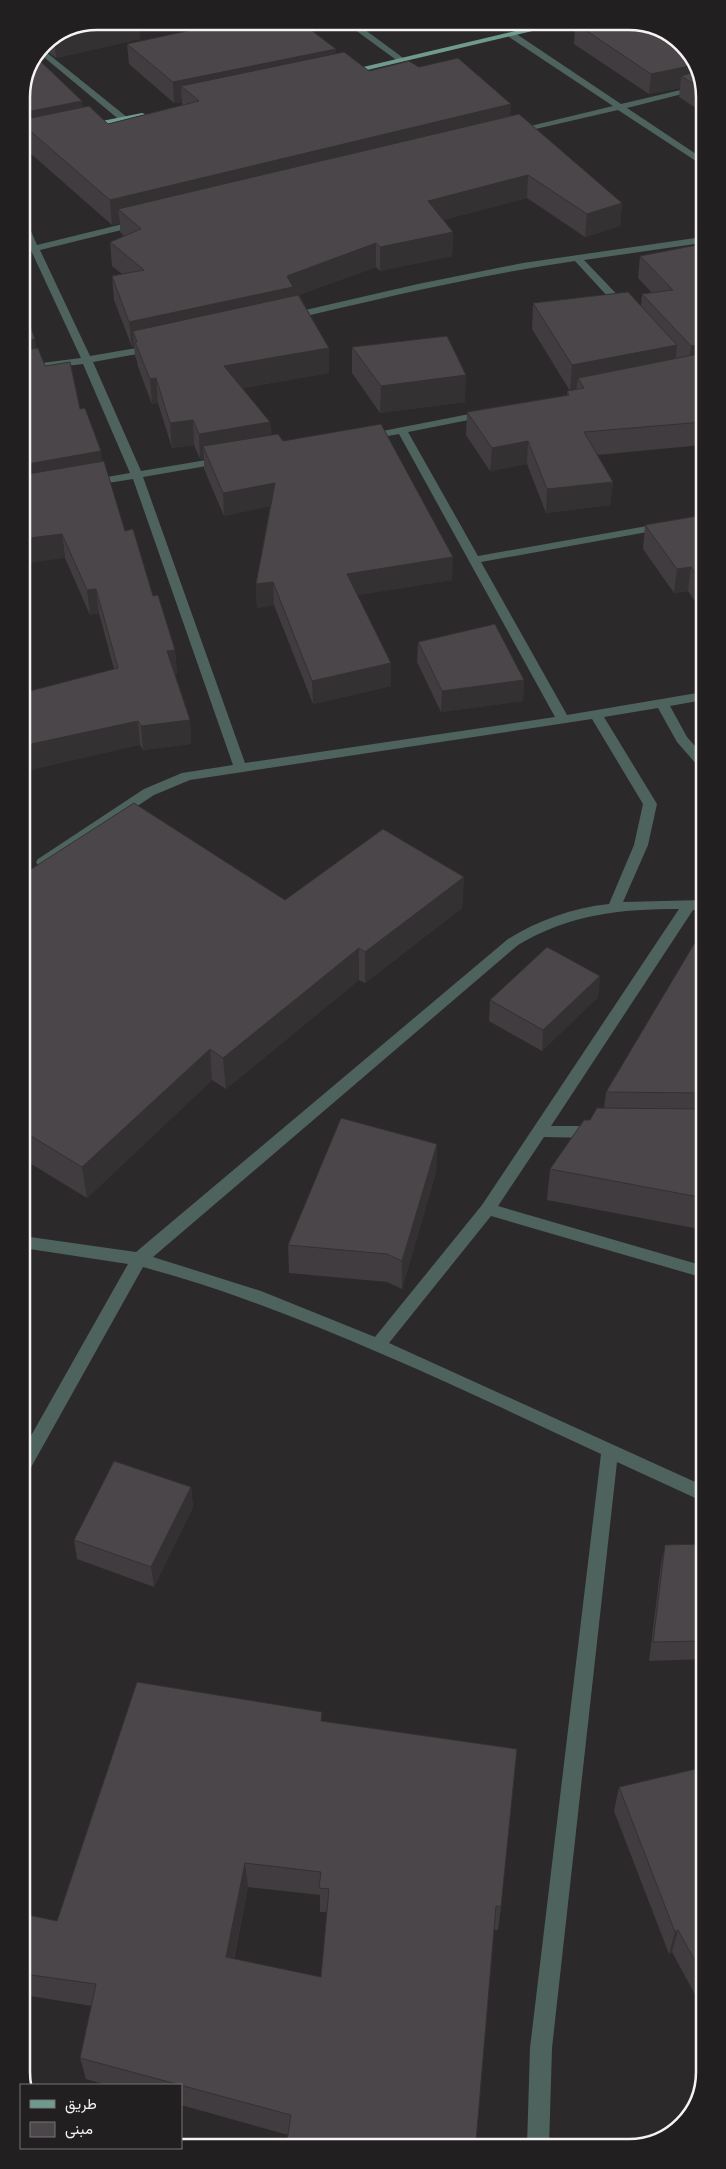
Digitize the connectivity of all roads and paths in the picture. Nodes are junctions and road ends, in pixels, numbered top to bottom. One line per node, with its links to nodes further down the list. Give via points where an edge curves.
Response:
1 (360, 30): 5 (street)
2 (533, 30): 3 (main road)
3 (512, 35): 5 (main road); 8 (street)
4 (46, 55): 10 (street)
5 (402, 60): 6 (main road)
6 (335, 74)
7 (695, 90): 8 (street)
8 (619, 107): 12 (street); 13 (street)
9 (153, 113): 10 (main road)
10 (125, 120): 11 (main road)
11 (78, 129)
12 (504, 135)
13 (696, 158)
14 (150, 221): 17 (street)
15 (30, 238): 17 (street)
16 (696, 241): 18 (street)
17 (35, 248): 22 (street)
18 (576, 257): 19 (street); 20 (street, via 418,287)
19 (631, 316)
20 (277, 320)
21 (168, 345): 22 (street)
22 (88, 360): 23 (street); 28 (street)
23 (30, 368)
24 (500, 411): 25 (street)
25 (402, 430): 26 (street); 31 (street)
26 (353, 439)
27 (235, 458): 28 (street)
28 (137, 475): 29 (street); 37 (street)
29 (79, 485)
30 (674, 524): 31 (street)
31 (473, 560): 35 (street)
32 (696, 697): 33 (street)
33 (662, 703): 34 (street); 36 (street, via 682,739)
34 (596, 715): 35 (street); 40 (street, via 650,804 641,845)
35 (563, 720): 37 (street)
36 (696, 756)
37 (240, 767): 38 (street, via 187,776 149,792)
38 (30, 870)
39 (696, 905): 40 (street); 41 (street)
40 (614, 907): 45 (street, via 574,914 542,925 513,942)
41 (539, 1131): 42 (street); 43 (street)
42 (607, 1132)
43 (488, 1209): 46 (street); 47 (street)
44 (30, 1243): 45 (street)
45 (139, 1259): 47 (street, via 253,1295); 49 (street)
46 (696, 1270)
47 (378, 1346): 48 (street)
48 (610, 1451): 50 (street); 51 (street, via 540,2048)
49 (30, 1454)
50 (696, 1490)
51 (538, 2139)

